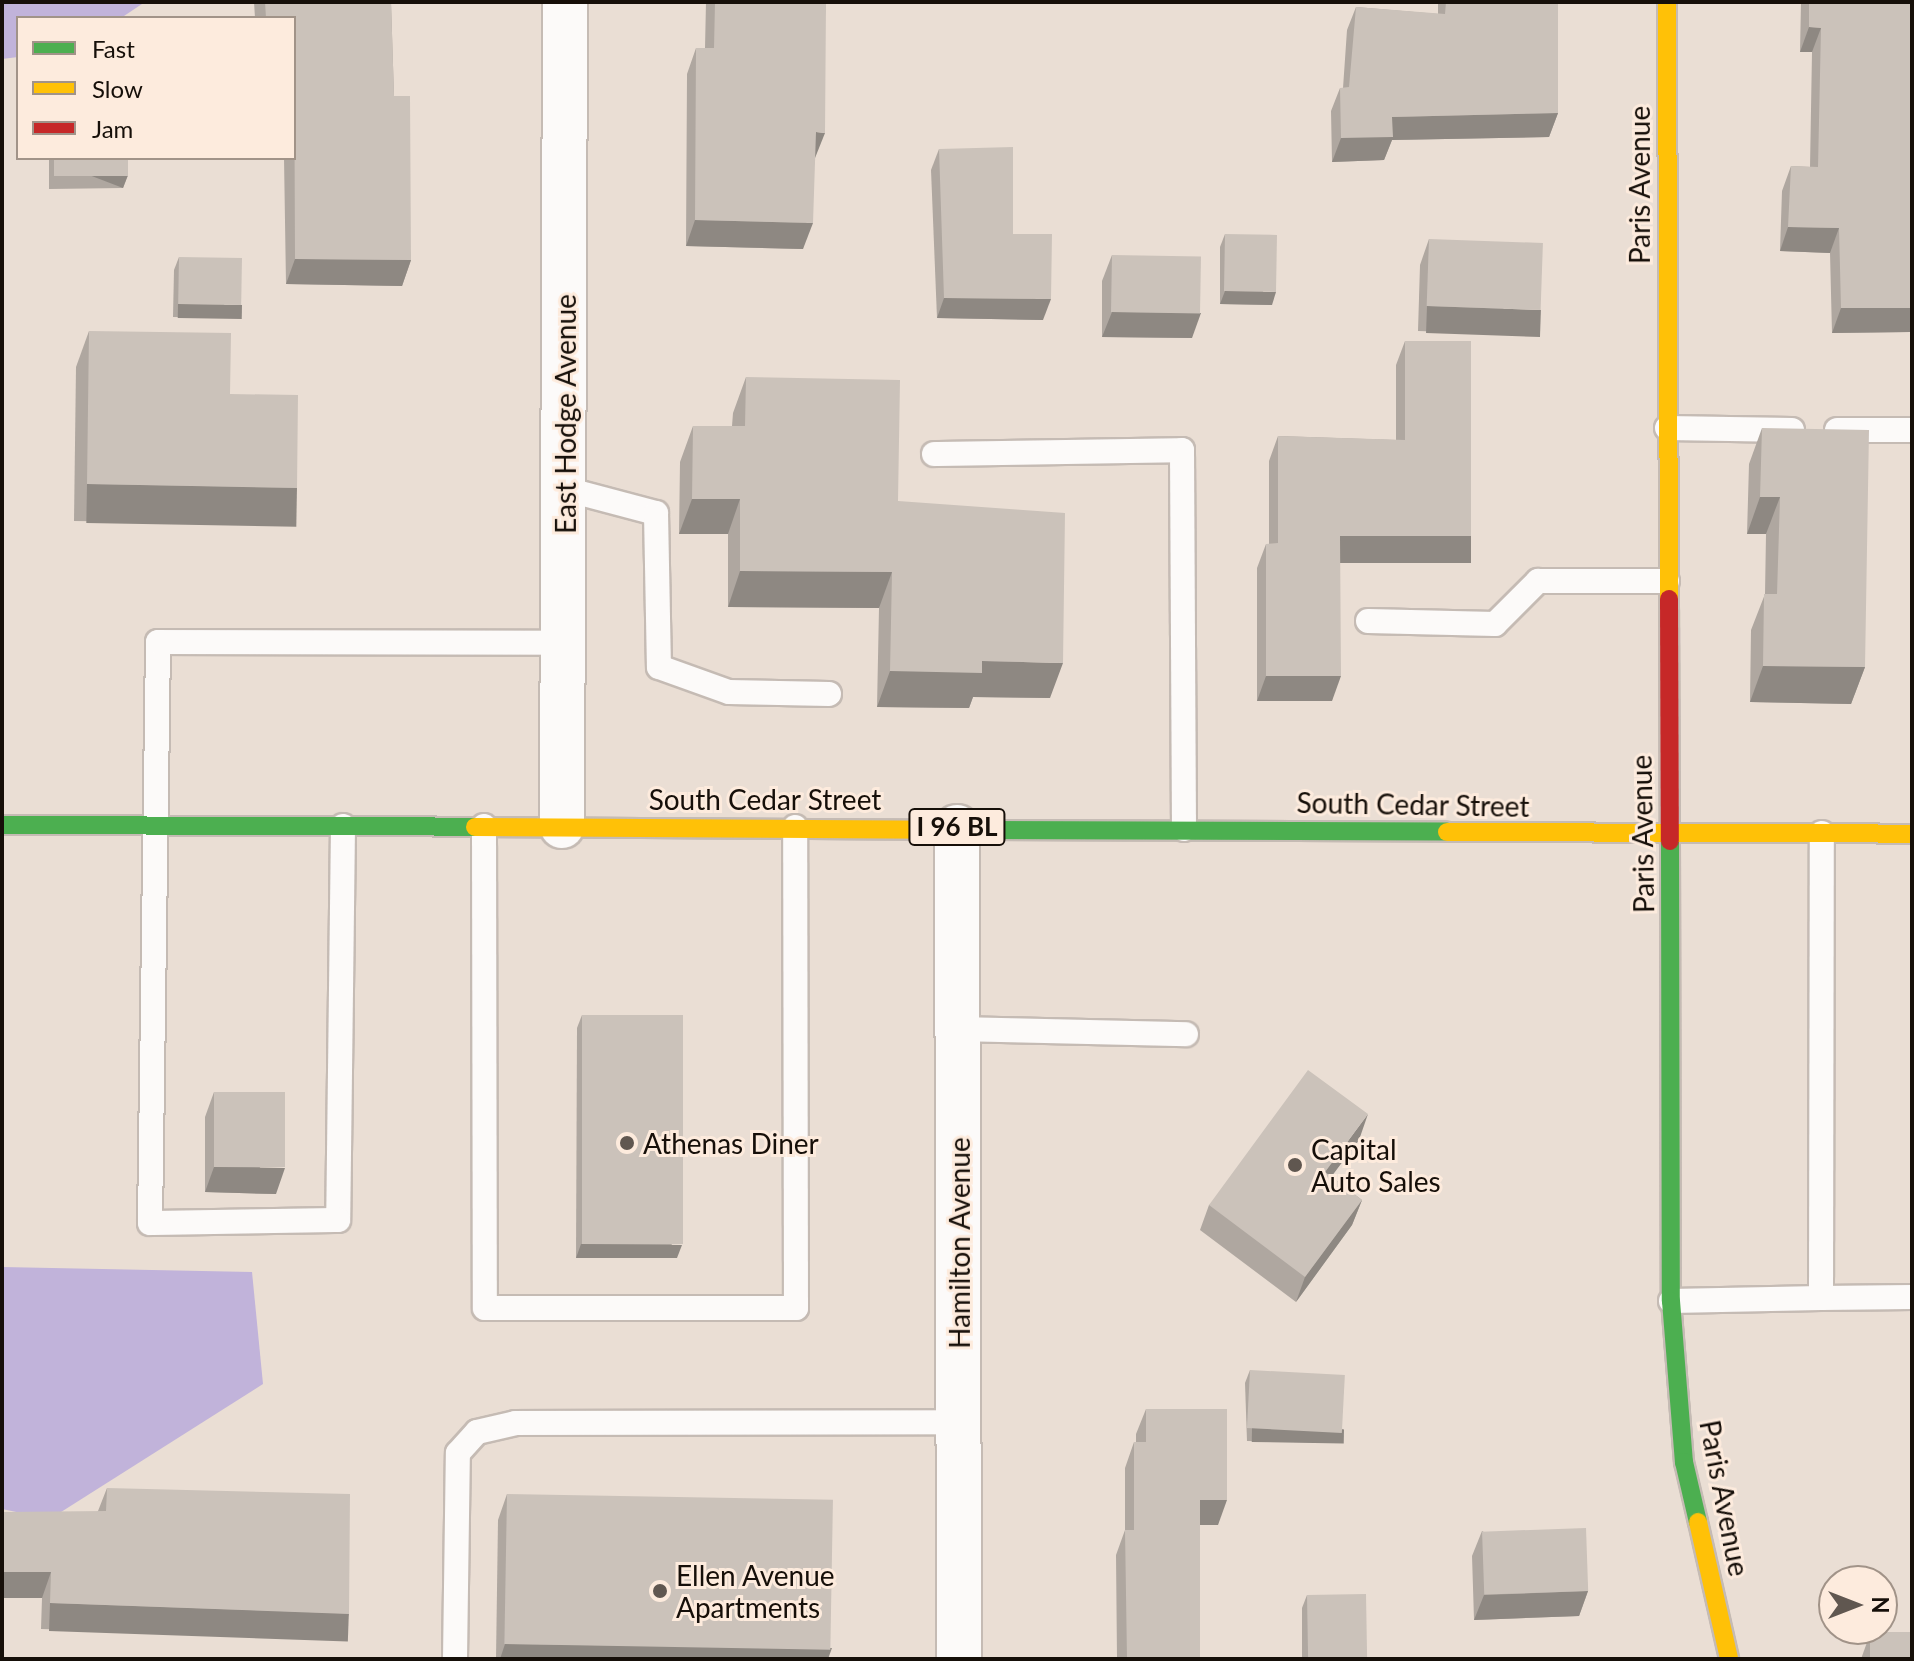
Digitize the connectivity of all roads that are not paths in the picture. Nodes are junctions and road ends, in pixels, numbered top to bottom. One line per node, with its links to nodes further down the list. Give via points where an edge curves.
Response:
1 (565, 2): 6 (street, East Hodge Avenue)
2 (1667, 2): 3 (main road, Paris Avenue)
3 (1667, 428): 4 (lane); 7 (main road, Paris Avenue)
4 (1912, 430)
5 (934, 454): 18 (lane, via 1182,450)
6 (565, 489): 9 (street, East Hodge Avenue); 10 (lane, via 656,513 659,667 729,692)
7 (1667, 581): 8 (lane, via 1538,581 1495,624); 19 (main road, Paris Avenue)
8 (1368, 621)
9 (565, 643): 12 (lane, via 158,642); 15 (street, East Hodge Avenue)
10 (829, 694)
11 (2, 825): 12 (main road, South Cedar Street / I 96 BL)
12 (153, 825): 13 (main road, South Cedar Street / I 96 BL); 13 (lane, via 150,1223 338,1220)
13 (343, 826): 14 (main road, South Cedar Street / I 96 BL)
14 (484, 826): 15 (main road, South Cedar Street / I 96 BL); 16 (lane, via 485,1308 796,1308)
15 (562, 826): 16 (main road, South Cedar Street / I 96 BL)
16 (795, 827): 17 (main road, South Cedar Street / I 96 BL)
17 (957, 827): 18 (main road, South Cedar Street / I 96 BL); 22 (street, Hamilton Avenue)
18 (1184, 829): 19 (main road, South Cedar Street / I 96 BL)
19 (1673, 831): 20 (main road, South Cedar Street / I 96 BL); 26 (main road, Paris Avenue)
20 (1822, 833): 21 (main road, South Cedar Street / I 96 BL); 25 (lane)
21 (1912, 834)
22 (958, 1029): 23 (lane); 27 (street, Hamilton Avenue)
23 (1186, 1034)
24 (1912, 1297): 25 (lane)
25 (1821, 1298): 26 (lane)
26 (1671, 1301): 30 (main road, Paris Avenue, via 1684,1462)
27 (960, 1422): 28 (lane, via 515,1423 477,1432 458,1453); 29 (street, Hamilton Avenue)
28 (455, 1659)
29 (959, 1659)
30 (1729, 1659)

